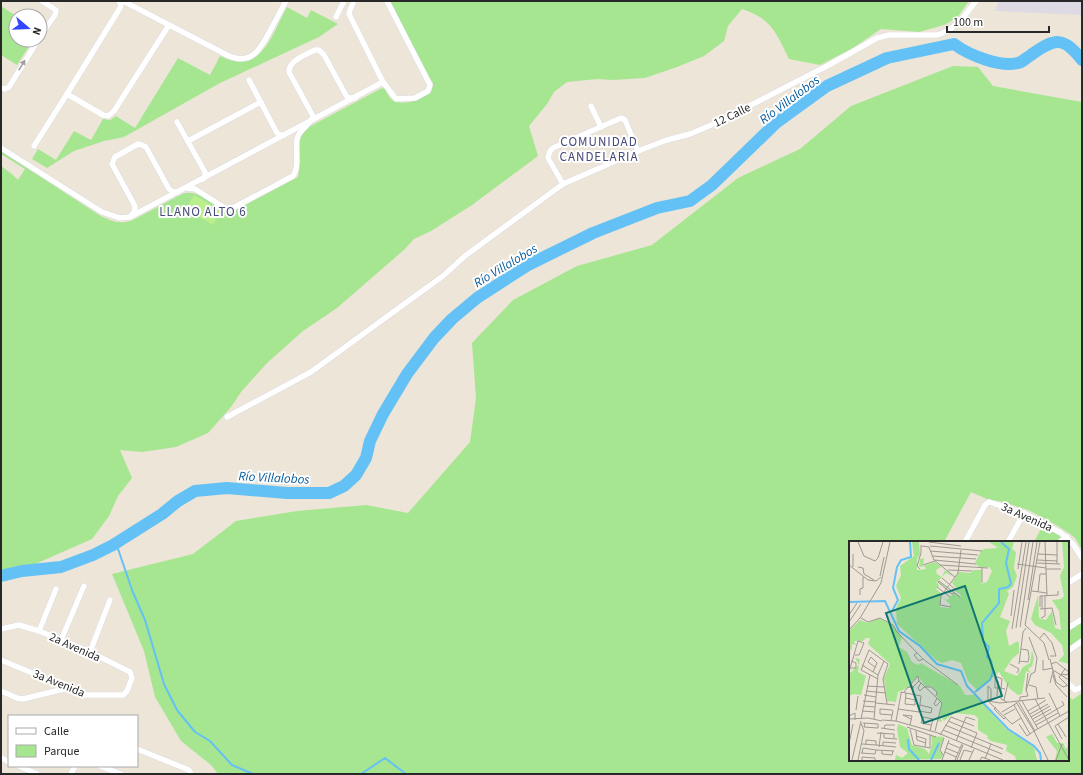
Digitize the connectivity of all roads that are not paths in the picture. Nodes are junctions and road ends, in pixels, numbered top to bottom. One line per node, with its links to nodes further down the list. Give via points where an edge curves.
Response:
1 (42, 1): 10 (street, via 56,10)
2 (119, 1): 16 (street, via 120,8)
3 (123, 1): 11 (street)
4 (286, 1): 11 (street, via 259,50 243,58 230,57)
5 (344, 1): 9 (street)
6 (354, 1): 14 (street, via 349,14)
7 (387, 1): 14 (street, via 430,87 428,91 415,98 398,99 393,97)
8 (976, 1): 27 (street, 12 Calle, via 959,23 945,33 889,35 877,38 716,123)
9 (336, 17)
10 (48, 25)
11 (169, 25): 16 (street, via 111,115 103,115)
12 (33, 48): 15 (street, one-way to 12, via 9,87)
13 (249, 80): 18 (street)
14 (383, 82): 17 (street)
15 (1, 88)
16 (67, 94): 25 (street)
17 (356, 98): 21 (street); 21 (street, via 347,96 324,54 314,50 292,63 289,68 313,114)
18 (261, 102): 23 (street, via 277,132); 24 (street)
19 (591, 106): 22 (street)
20 (178, 122): 24 (street)
21 (306, 124): 23 (street); 30 (street, via 298,136 296,169 291,178 231,209 225,208 195,189)
22 (601, 127): 27 (street, via 624,119); 29 (street, via 550,151 548,158)
23 (285, 135): 28 (street)
24 (188, 141): 28 (street, via 205,172)
25 (34, 146)
26 (1, 148): 31 (street, via 102,212 120,218)
27 (638, 151): 29 (street, 12 Calle)
28 (202, 180): 30 (street)
29 (563, 184): 32 (street, 12 Calle, via 465,256 425,290 311,372)
30 (183, 190): 31 (street); 31 (street, via 174,192 169,189 146,147 138,144 115,156 112,162 135,206)
31 (130, 217)
32 (227, 417)
33 (1024, 513): 34 (street, 3a Avenida); 35 (street, 3a Avenida, via 988,502); 36 (street)
34 (1067, 537): 37 (street); 38 (street, 3a Avenida)
35 (966, 541)
36 (1009, 541)
37 (1061, 541)
38 (1082, 558)
39 (1082, 574): 40 (street)
40 (1069, 582)
41 (84, 586): 48 (street)
42 (56, 589): 47 (street)
43 (110, 600): 51 (street)
44 (1082, 619): 45 (street)
45 (1069, 627)
46 (1, 630): 47 (street, 2a Avenida, via 19,625)
47 (39, 631): 48 (street, 2a Avenida)
48 (61, 640): 51 (street, 2a Avenida)
49 (1082, 641): 50 (street)
50 (1069, 650)
51 (90, 652): 57 (street, 2a Avenida, via 132,673 127,691)
52 (1, 660): 54 (street, 3a Avenida)
53 (1069, 684): 55 (street, via 1074,689)
54 (69, 688): 56 (street, via 22,699); 57 (street, 3a Avenida, via 91,696)
55 (1080, 689)
56 (1, 691)
57 (120, 696)
58 (138, 749): 61 (street)
59 (21, 767): 62 (street)
60 (103, 767): 63 (street)
61 (190, 772)
62 (37, 774)
63 (121, 774)

